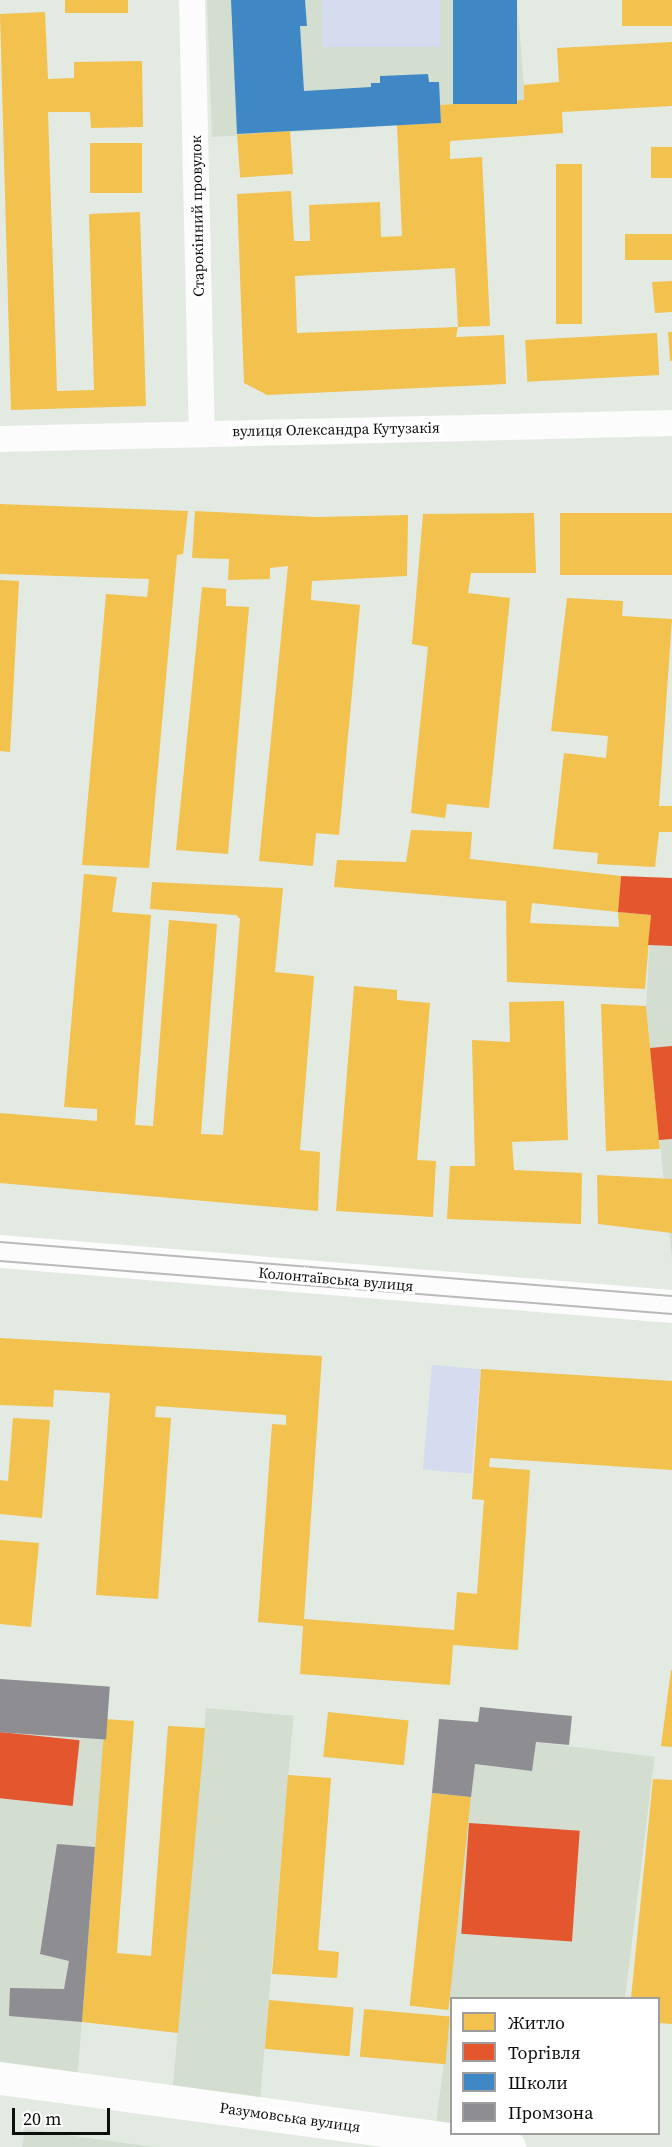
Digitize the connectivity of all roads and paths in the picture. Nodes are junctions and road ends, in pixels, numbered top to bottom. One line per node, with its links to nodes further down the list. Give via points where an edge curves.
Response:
1 (192, 0): 3 (street, Старокінний провулок)
2 (672, 423): 3 (street, вулиця Олександра Кутузакія)
3 (202, 431): 4 (street, вулиця Олександра Кутузакія)
4 (0, 439)
5 (0, 1251): 6 (main road, Колонтаївська вулиця)
6 (672, 1306)
7 (0, 2078): 8 (main road, Разумовська вулиця)
8 (509, 2147)

